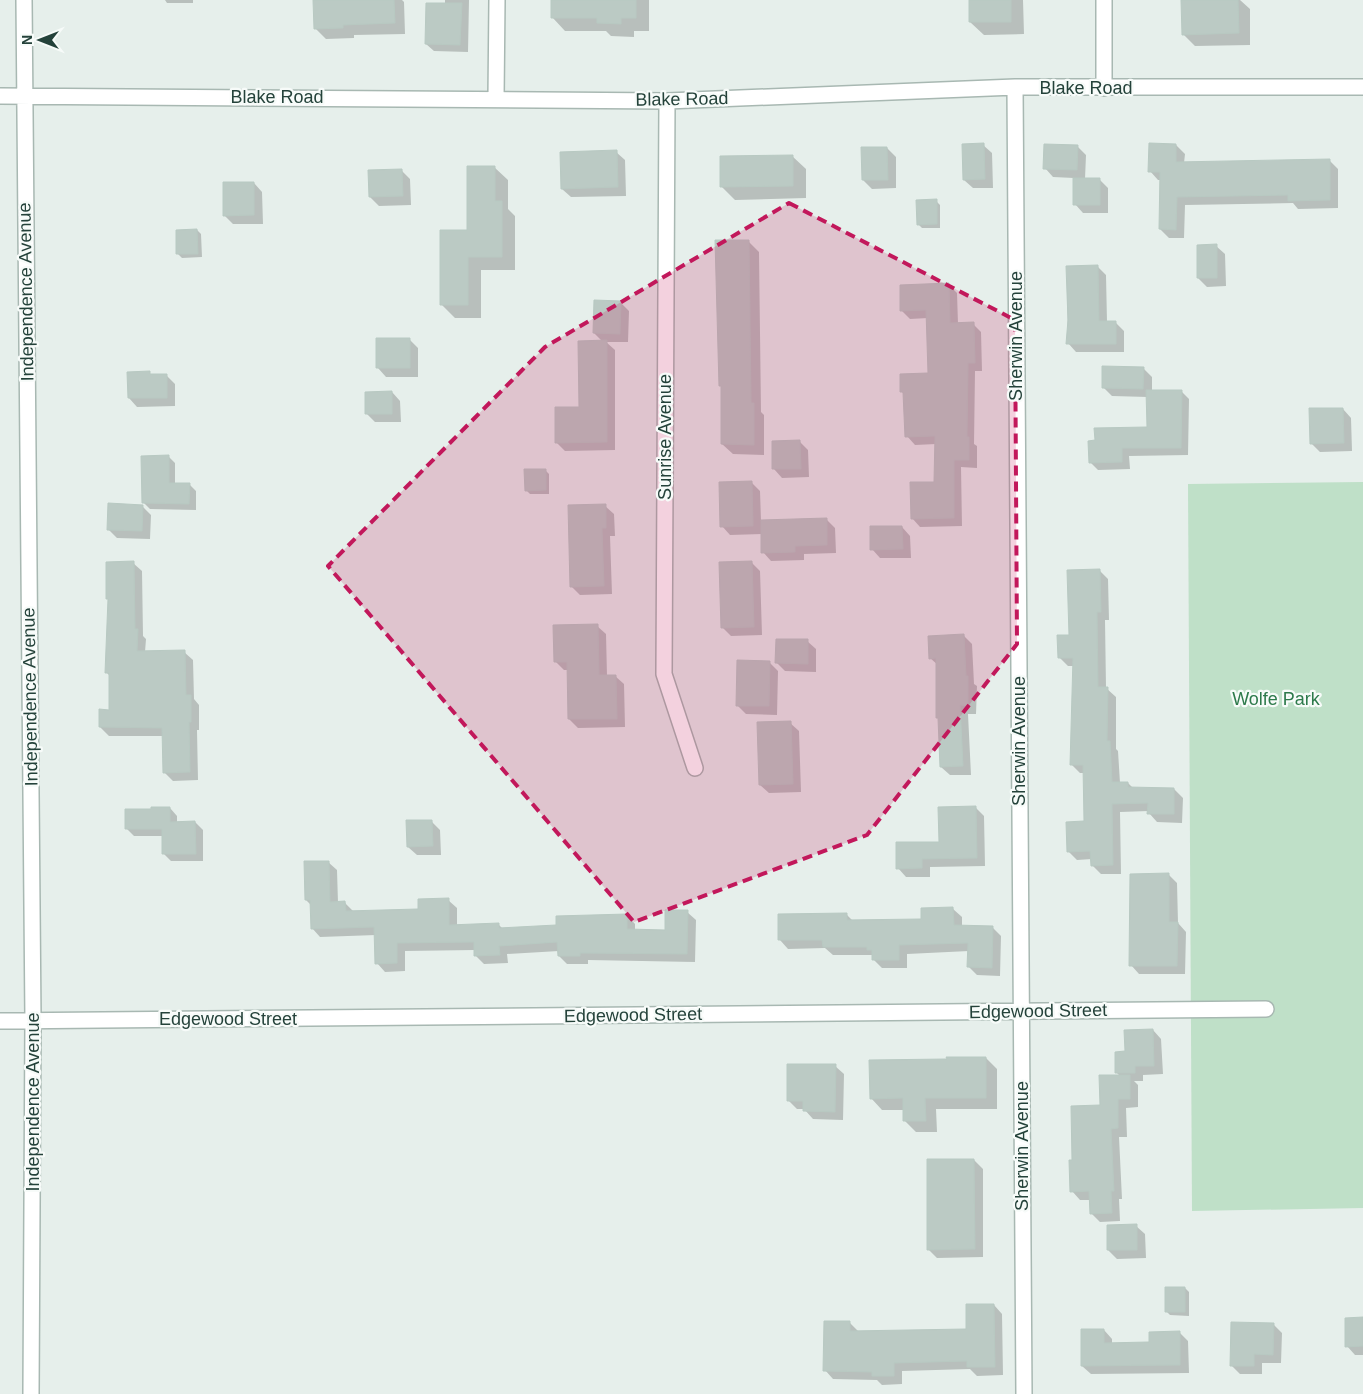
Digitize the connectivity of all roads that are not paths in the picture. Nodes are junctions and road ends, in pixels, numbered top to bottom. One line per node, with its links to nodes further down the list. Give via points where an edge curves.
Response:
1 (24, 0): 8 (street, Independence Avenue)
2 (497, 0): 9 (street)
3 (1104, 0): 6 (street)
4 (1015, 87): 6 (street, Blake Road); 10 (street, Blake Road); 13 (street, Sherwin Avenue)
5 (1363, 87): 6 (street, Blake Road)
6 (1104, 88)
7 (0, 96): 8 (street, Blake Road)
8 (24, 96): 9 (street, Blake Road); 14 (street, Independence Avenue)
9 (496, 98): 10 (street, Blake Road)
10 (667, 101): 11 (street, Sunrise Avenue, via 664,674)
11 (695, 768)
12 (1266, 1009): 13 (street, Edgewood Street)
13 (1021, 1011): 14 (street, Edgewood Street); 17 (street, Sherwin Avenue)
14 (33, 1020): 15 (street, Edgewood Street); 16 (street, Independence Avenue)
15 (0, 1021)
16 (31, 1394)
17 (1024, 1394)

